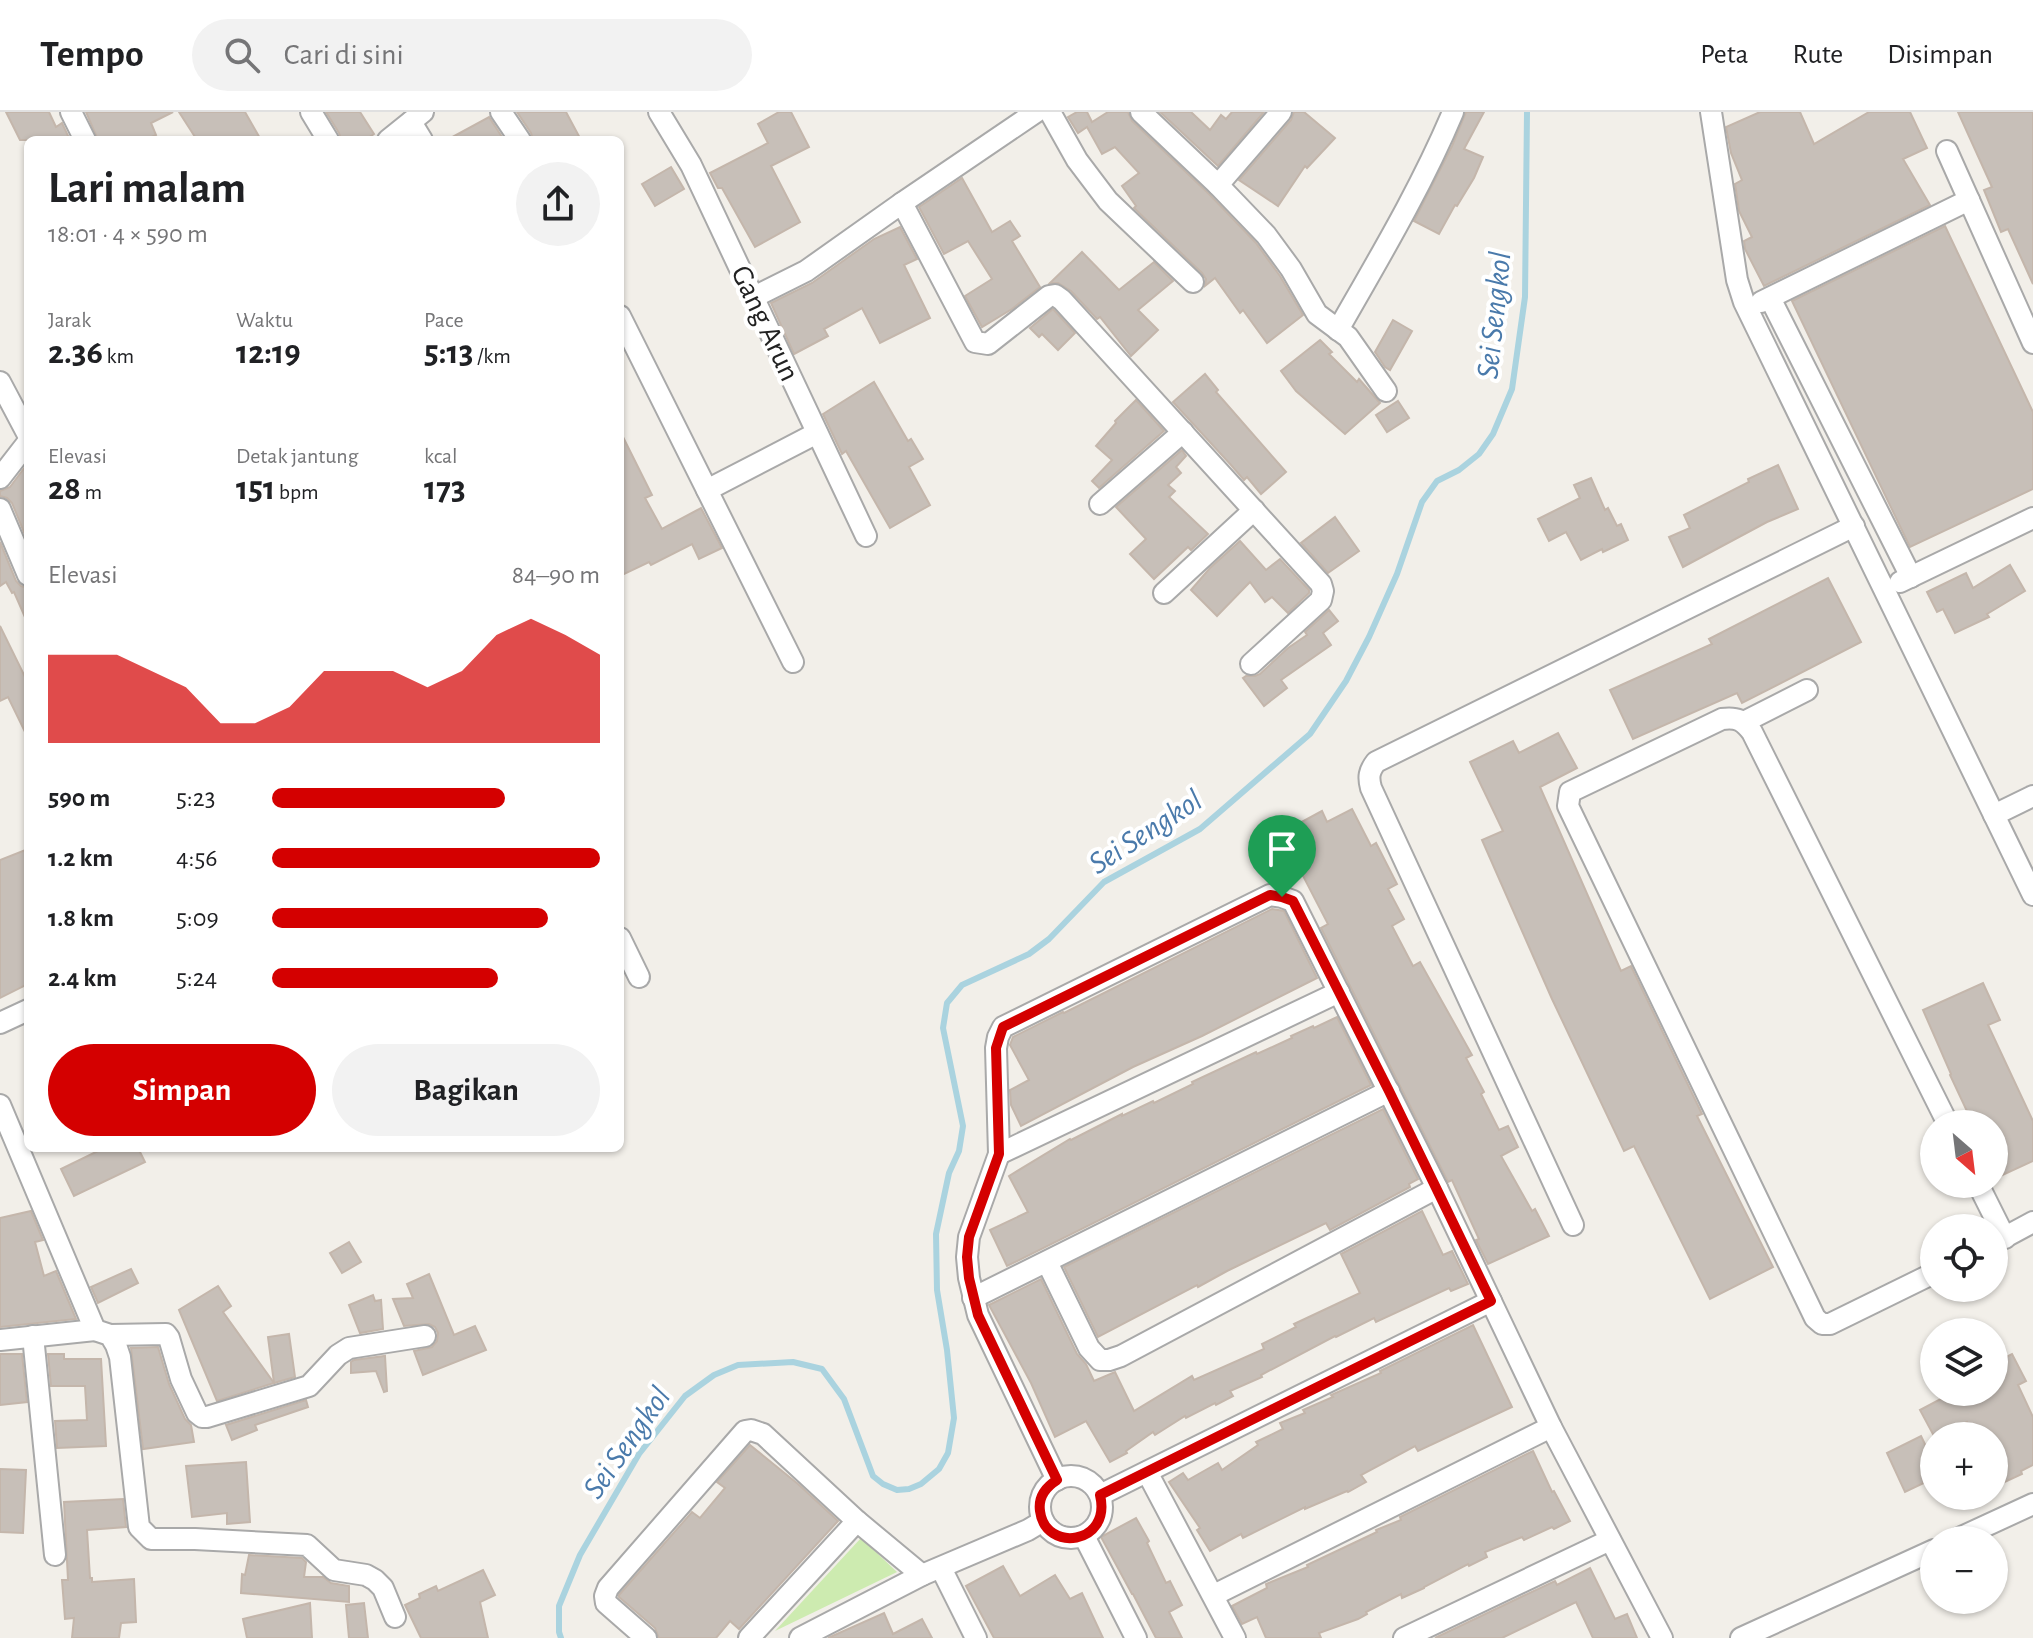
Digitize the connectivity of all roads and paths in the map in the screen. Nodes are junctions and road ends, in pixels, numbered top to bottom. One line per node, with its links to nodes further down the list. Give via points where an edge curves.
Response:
1 (71, 112): 12 (street)
2 (311, 112): 13 (street)
3 (501, 112): 15 (street)
4 (659, 112): 21 (street, Gang Arun, via 691,165)
5 (1036, 112): 19 (street)
6 (1050, 112): 20 (street, via 1108,201)
7 (1281, 112): 17 (street)
8 (1453, 112): 25 (street, via 1405,212)
9 (417, 117): 14 (street)
10 (1155, 117): 17 (street)
11 (1711, 118): 23 (street, via 1737,280)
12 (83, 136)
13 (326, 136)
14 (393, 136)
15 (517, 136)
16 (1947, 151): 18 (street)
17 (1218, 185): 25 (street, via 1266,235 1317,314)
18 (1969, 200): 22 (street); 26 (street)
19 (902, 203): 21 (street, via 806,271); 30 (street, via 975,342 988,344 1055,295)
20 (1193, 282)
21 (754, 297): 31 (street, Gang Arun)
22 (1770, 298): 23 (street); 42 (street)
23 (1747, 309): 39 (street)
24 (624, 324): 34 (street)
25 (1338, 330): 28 (street)
26 (2033, 343)
27 (0, 382): 29 (street)
28 (1386, 391)
29 (24, 427)
30 (1183, 432): 35 (street); 37 (street)
31 (817, 433): 34 (street); 40 (street, Gang Arun)
32 (24, 447): 33 (street)
33 (0, 478)
34 (707, 490): 45 (street)
35 (1100, 504)
36 (0, 509): 41 (street)
37 (1254, 510): 44 (street); 46 (street, via 1323,591 1321,600)
38 (2033, 518): 42 (street)
39 (1854, 526): 43 (street); 63 (street, via 1376,762 1370,770 1371,788)
40 (866, 536)
41 (24, 566)
42 (1911, 577): 43 (street)
43 (1885, 589): 50 (street)
44 (1164, 593)
45 (793, 662)
46 (1251, 664)
47 (1807, 690): 48 (street)
48 (1744, 722): 59 (street); 66 (street, via 1722,719 1570,792 1568,806 1815,1318 1830,1324)
49 (2033, 796): 50 (street)
50 (1994, 815): 51 (street)
51 (2033, 895)
52 (624, 946): 53 (street)
53 (639, 977)
54 (1339, 992): 57 (street); 60 (street); 60 (street, via 1293,901 1270,895 1003,1027 996,1048)
55 (24, 1012): 56 (street)
56 (0, 1023)
57 (1389, 1091): 61 (street); 65 (street)
58 (0, 1105): 69 (street)
59 (1941, 1110)
60 (999, 1154): 67 (street, via 969,1237)
61 (1437, 1188): 65 (street, via 1109,1360 1100,1360 1089,1348); 68 (street)
62 (2033, 1222): 64 (street)
63 (1573, 1225)
64 (2008, 1236)
65 (1047, 1262): 67 (street)
66 (1920, 1280)
67 (973, 1298): 75 (street)
68 (1491, 1301): 73 (street); 74 (street)
69 (102, 1332): 70 (street); 71 (street, via 166,1334 181,1379 202,1417 309,1386 349,1348); 87 (street, via 120,1357 139,1527 144,1534 151,1539 307,1545 334,1570 375,1580)
70 (33, 1336): 72 (street); 83 (street)
71 (425, 1336)
72 (0, 1340)
73 (1551, 1427): 82 (street); 86 (street)
74 (1147, 1472): 76 (street); 86 (street)
75 (1057, 1480): 76 (street, via 1086,1480); 79 (street, via 1043,1493)
76 (1100, 1495): 81 (street, via 1102,1514)
77 (2033, 1504): 80 (street)
78 (857, 1521): 85 (street); 88 (street, via 763,1434 745,1431 608,1588 606,1603); 89 (street)
79 (1043, 1521): 81 (street, via 1065,1538); 85 (street)
80 (1985, 1526)
81 (1084, 1536): 92 (street)
82 (1610, 1540): 94 (street); 95 (street)
83 (55, 1555)
84 (1920, 1556): 96 (street)
85 (932, 1572): 90 (street); 91 (street)
86 (1214, 1595): 93 (street)
87 (395, 1617)
88 (646, 1638)
89 (749, 1638)
90 (800, 1638)
91 (976, 1638)
92 (1136, 1638)
93 (1235, 1638)
94 (1404, 1638)
95 (1662, 1638)
96 (1741, 1638)

